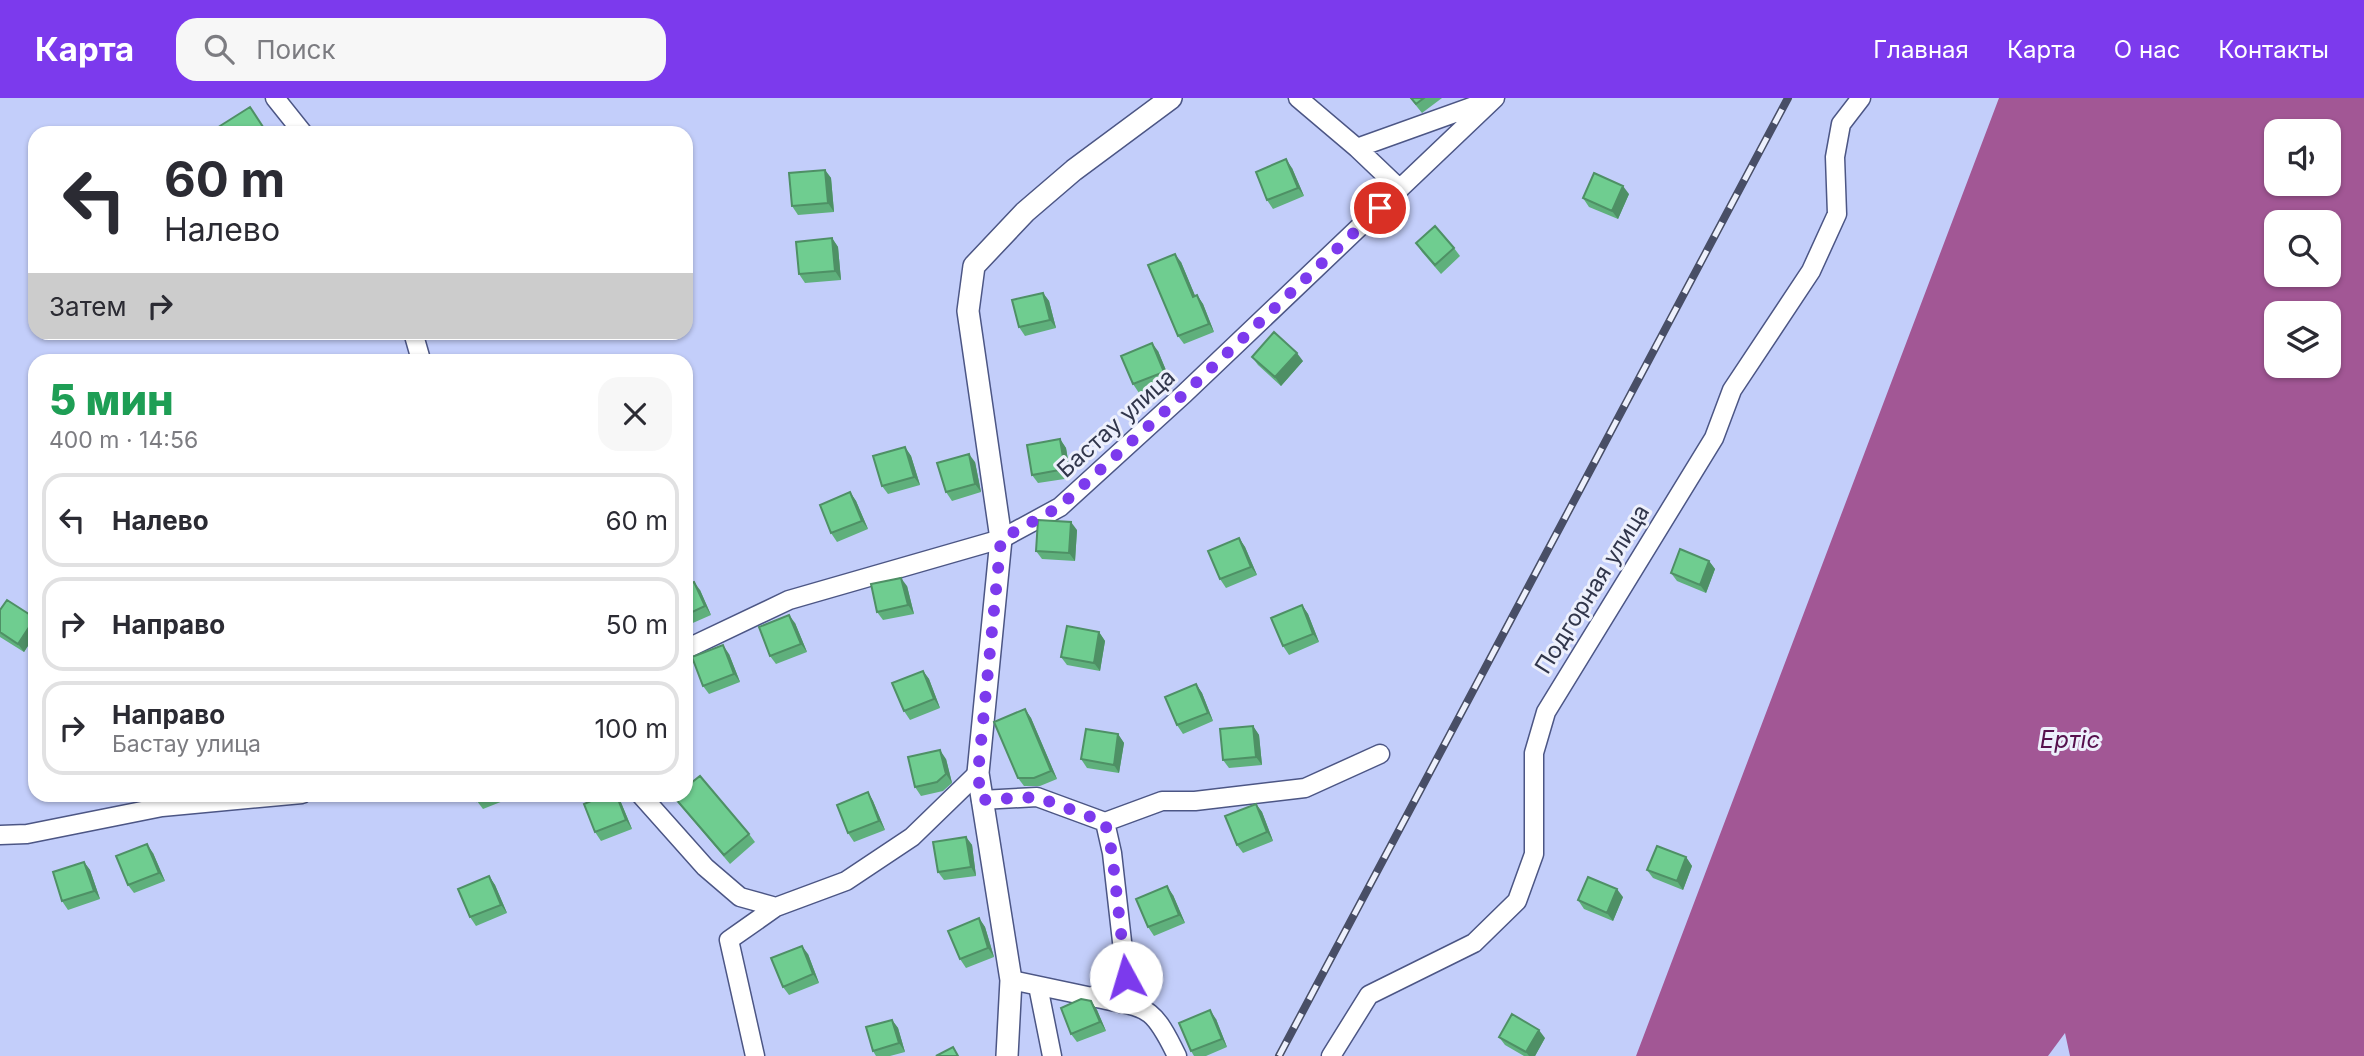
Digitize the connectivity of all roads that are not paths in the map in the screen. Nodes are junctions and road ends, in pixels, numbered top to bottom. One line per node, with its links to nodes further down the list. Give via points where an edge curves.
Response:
1 (275, 98): 6 (street)
2 (1171, 98): 9 (street, via 1074,170 1025,212 974,266 968,311)
3 (1297, 98): 7 (street)
4 (1495, 98): 7 (street); 8 (street, Бастау улица)
5 (1861, 98): 26 (street, Подгорная улица, via 1841,124 1835,157 1837,214 1811,271 1732,390 1714,438 1546,712 1534,753 1534,854 1517,901 1474,943 1368,995)
6 (297, 126)
7 (1357, 148): 8 (street)
8 (1400, 189): 9 (street, Бастау улица, via 1059,507)
9 (1001, 539): 10 (street, Бастау улица, via 789,600); 12 (street)
10 (693, 646)
11 (1380, 754): 16 (street, via 1305,788 1162,801)
12 (978, 773): 13 (street); 18 (street, via 912,836 845,881)
13 (981, 800): 16 (street, via 1037,797); 19 (street)
14 (216, 802): 17 (street)
15 (647, 802): 18 (street, via 705,867 740,897)
16 (1105, 822): 21 (street, via 1126,977)
17 (0, 835)
18 (776, 907): 22 (street, via 729,940)
19 (1011, 980): 20 (street); 23 (street)
20 (1038, 986): 21 (street); 24 (street)
21 (1092, 997): 25 (street, via 1149,1009)
22 (755, 1056)
23 (1007, 1056)
24 (1052, 1056)
25 (1177, 1056)
26 (1331, 1056)

